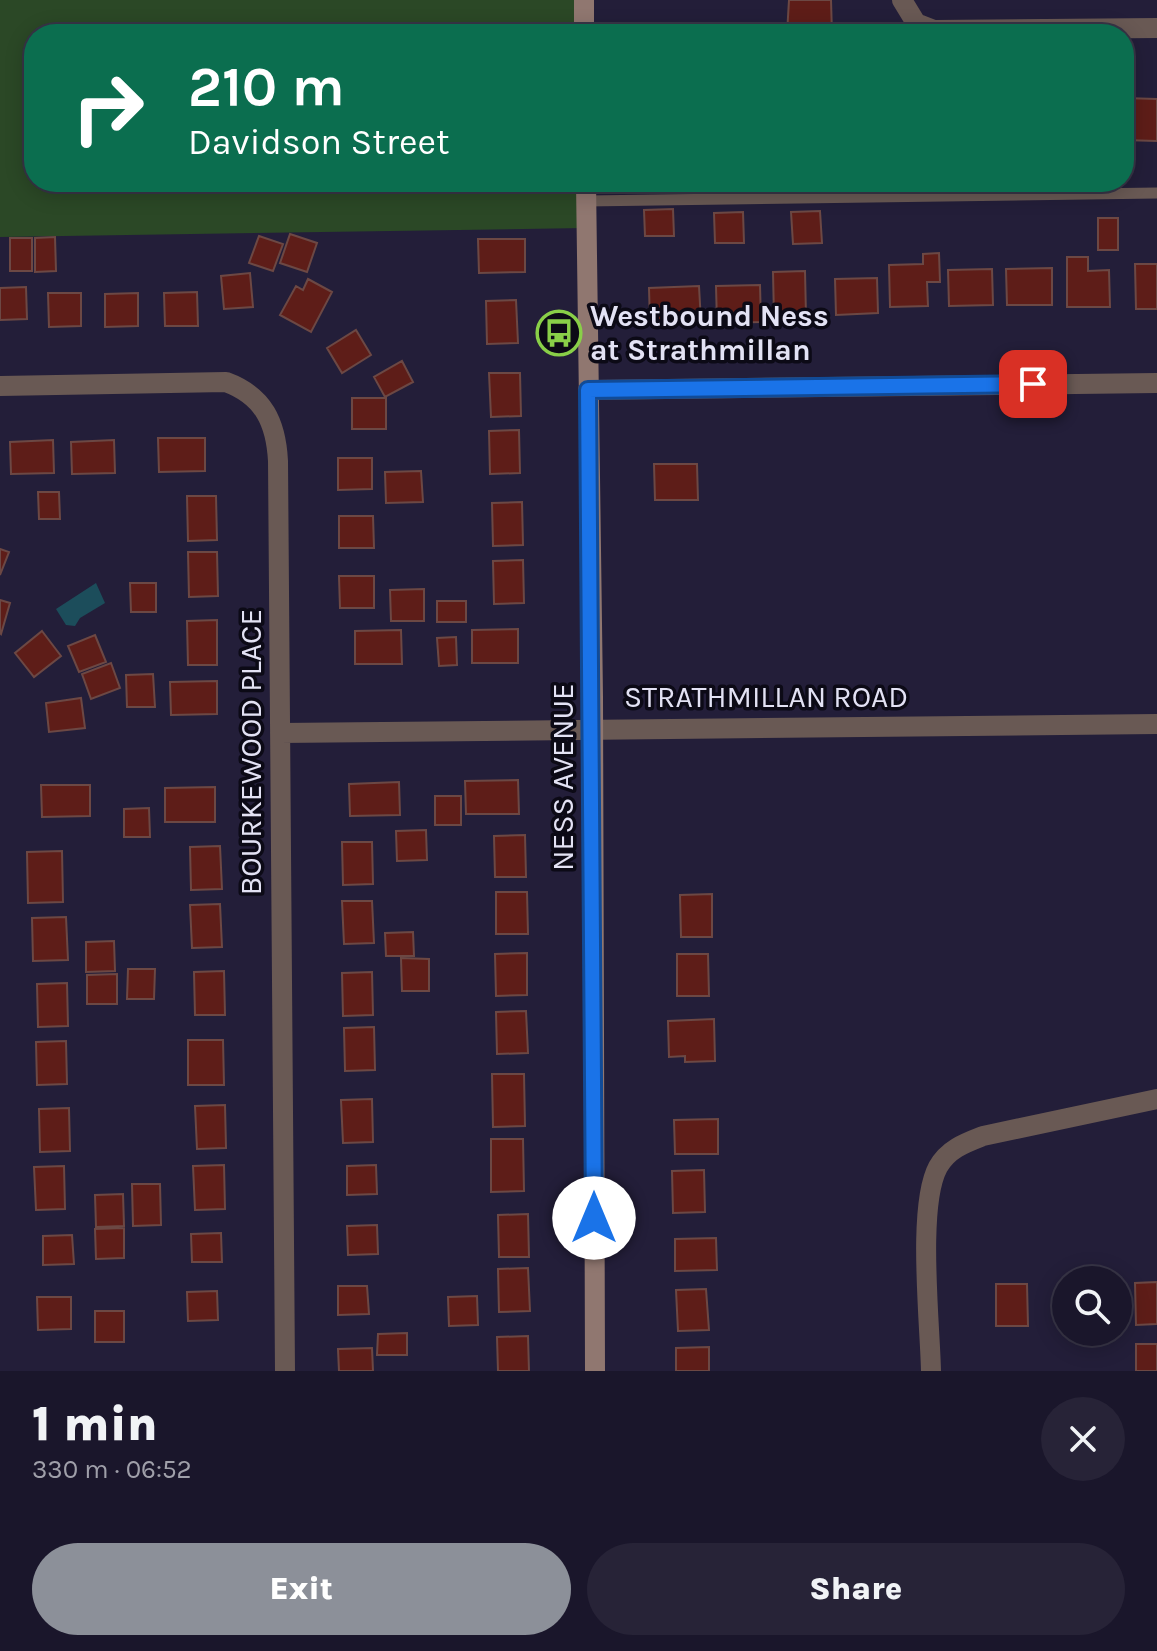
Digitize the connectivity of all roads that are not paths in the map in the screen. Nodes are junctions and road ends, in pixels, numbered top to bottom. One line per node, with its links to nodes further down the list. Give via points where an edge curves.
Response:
1 (584, 0): 3 (main road)
2 (902, 0): 4 (street)
3 (584, 24)
4 (919, 24)
5 (1134, 28): 6 (street)
6 (1157, 28)
7 (586, 192): 8 (lane); 11 (main road, NESS AVENUE)
8 (1157, 193)
9 (1157, 383): 11 (street)
10 (0, 386): 14 (street, BOURKEWOOD PLACE, via 226,382 263,405 273,425 278,461)
11 (588, 390): 13 (main road, NESS AVENUE)
12 (1157, 724): 13 (street, STRATHMILLAN ROAD)
13 (592, 728): 14 (street, STRATHMILLAN ROAD); 17 (main road, NESS AVENUE)
14 (280, 733): 16 (street, BOURKEWOOD PLACE)
15 (1157, 1099): 18 (street, via 983,1136 956,1147 939,1166 930,1190 928,1221)
16 (285, 1371)
17 (595, 1371)
18 (931, 1371)

